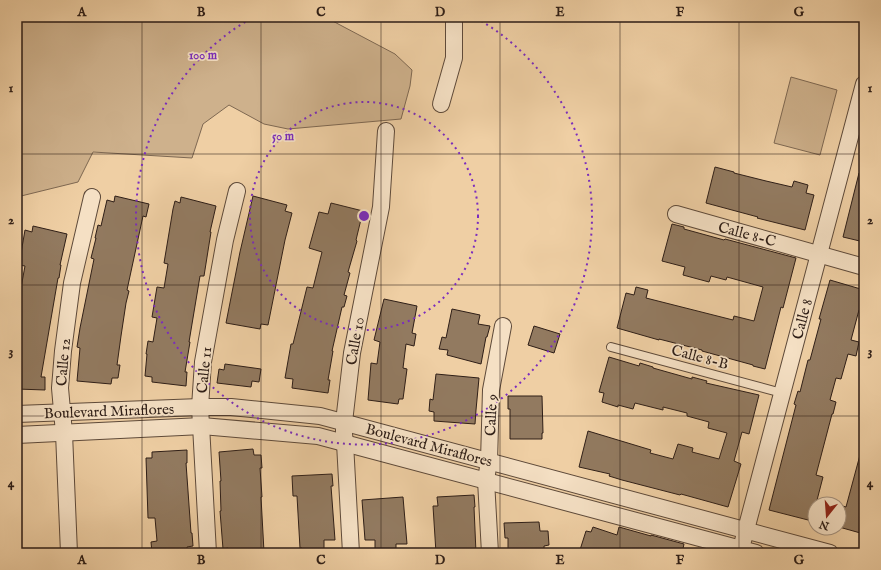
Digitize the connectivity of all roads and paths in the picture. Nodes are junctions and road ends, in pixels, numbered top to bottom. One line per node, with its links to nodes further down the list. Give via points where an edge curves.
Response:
1 (454, 17): 3 (street, via 454,58)
2 (864, 84): 8 (street, Calle 8)
3 (441, 104)
4 (386, 131): 16 (street, Calle 10, via 381,206 352,354)
5 (237, 191): 13 (street, Calle 11, via 225,240 203,362)
6 (92, 197): 14 (street, Calle 12, via 72,283 60,388)
7 (676, 214): 8 (street, Calle 8-C)
8 (819, 254): 9 (street, Calle 8-C); 12 (street, Calle 8)
9 (864, 267)
10 (503, 326): 21 (street, Calle 9, via 491,390)
11 (611, 347): 12 (lane, Calle 8-B)
12 (782, 393): 23 (street, Calle 8)
13 (200, 407): 14 (street, Boulevard Miraflores); 16 (street, Boulevard Miraflores, via 231,407 313,415); 17 (street, Calle 11)
14 (62, 412): 15 (street, Boulevard Miraflores); 18 (street, Calle 12)
15 (17, 414)
16 (344, 422): 20 (street, Calle 10); 21 (street, Boulevard Miraflores)
17 (202, 426): 18 (street, Boulevard Miraflores); 20 (street, Boulevard Miraflores, via 318,436); 26 (street, Calle 11)
18 (64, 433): 19 (street, Boulevard Miraflores); 25 (street, Calle 12)
19 (17, 436)
20 (345, 443): 22 (street, Boulevard Miraflores); 27 (street, Calle 10)
21 (488, 461): 22 (street, Calle 9); 23 (street, Boulevard Miraflores)
22 (486, 480): 24 (street, Boulevard Miraflores); 28 (street, Calle 9)
23 (746, 530): 24 (street, Calle 8); 30 (street, Boulevard Miraflores)
24 (740, 551): 29 (street, Boulevard Miraflores)
25 (69, 553)
26 (208, 553)
27 (351, 553)
28 (490, 553)
29 (756, 553)
30 (830, 553)

